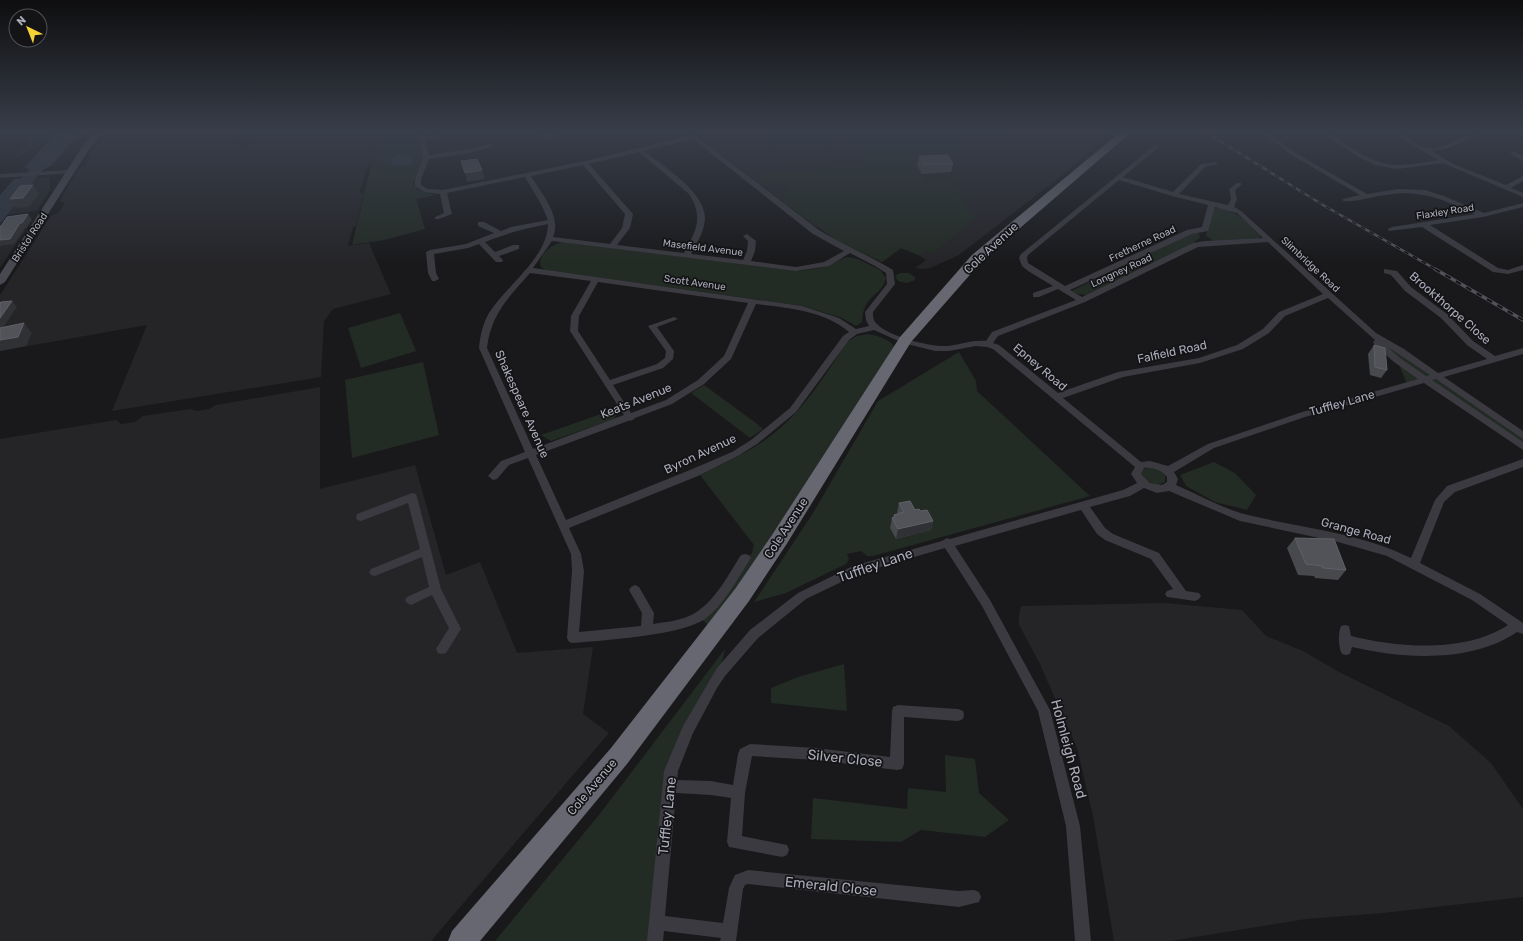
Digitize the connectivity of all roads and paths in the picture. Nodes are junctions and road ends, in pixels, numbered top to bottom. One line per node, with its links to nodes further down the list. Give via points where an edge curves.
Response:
1 (66, 177): 49 (street, Bristol Road)
2 (419, 177): 16 (street, via 418,186 426,191)
3 (518, 177): 16 (street)
4 (528, 177): 26 (street)
5 (597, 177): 37 (street, via 629,214 626,228)
6 (671, 177): 40 (street, via 690,193 701,216 701,229)
7 (745, 177): 39 (street, via 804,223)
8 (1073, 177): 59 (highway, Cole Avenue, via 977,258)
9 (1191, 177): 17 (street)
10 (1334, 177): 19 (street)
11 (1481, 177): 15 (street)
12 (1119, 178): 17 (street); 50 (street, via 1025,254 1025,264)
13 (1523, 178): 15 (street)
14 (1240, 184): 23 (street, via 1232,189)
15 (1506, 188): 18 (street)
16 (443, 192): 25 (street, via 448,214)
17 (1174, 195): 21 (street)
18 (1523, 195)
19 (1366, 196): 20 (street); 24 (street, via 1417,191)
20 (1345, 200)
21 (1212, 204): 23 (street); 29 (street)
22 (1523, 205): 24 (street, Flaxley Road)
23 (1232, 209): 34 (street, Slimbridge Road)
24 (1483, 215): 28 (street, Flaxley Road)
25 (437, 218)
26 (552, 221): 31 (street, via 524,226); 33 (street, Shakespeare Avenue)
27 (481, 224): 31 (street)
28 (1423, 224): 30 (street, Flaxley Road); 44 (street, via 1496,270 1508,272)
29 (1205, 228): 36 (street); 41 (street, Fretherne Road, via 1190,232)
30 (1392, 229)
31 (502, 234): 35 (street)
32 (747, 236): 42 (street, via 752,241)
33 (550, 239): 37 (street, Masefield Avenue); 45 (street, Shakespeare Avenue)
34 (1269, 240): 36 (street, Longney Road); 52 (street, Slimbridge Road)
35 (481, 242): 38 (street, via 496,257); 47 (street, via 430,252)
36 (1205, 243): 43 (street, Longney Road)
37 (612, 246): 40 (street, Masefield Avenue)
38 (516, 247)
39 (849, 251): 42 (street, Masefield Avenue, via 817,267 796,269); 56 (street, via 885,268 891,276 890,284 869,312 870,321)
40 (687, 255): 42 (street, Masefield Avenue)
41 (1133, 258): 43 (street); 50 (street, Fretherne Road)
42 (746, 263)
43 (1150, 267): 53 (street, Longney Road)
44 (1523, 267)
45 (528, 270): 48 (street, Scott Avenue); 70 (street, Shakespeare Avenue, via 493,313 483,348)
46 (1393, 272): 62 (street, Brookthorpe Close, via 1408,289 1444,316 1470,343)
47 (435, 279)
48 (595, 280): 54 (street, Scott Avenue); 65 (street, via 575,316 574,331)
49 (0, 282)
50 (1062, 287): 51 (street, Fretherne Road); 53 (street)
51 (1036, 295)
52 (1327, 295): 58 (street, Slimbridge Road); 66 (street, Falfield Road, via 1282,314 1266,331 1240,347 1200,360 1121,374)
53 (1082, 300): 60 (street, Longney Road, via 995,334)
54 (753, 301): 57 (street, Scott Avenue, via 802,308 841,321); 67 (street, Keats Avenue, via 728,357 715,371 669,402)
55 (674, 319): 65 (street, via 652,326 670,351 670,359 660,366)
56 (875, 327): 57 (street); 59 (street)
57 (854, 332): 79 (street, Byron Avenue, via 846,338 793,410 754,442 694,473)
58 (1373, 335): 63 (street, Slimbridge Road, via 1401,351); 64 (street, Slimbridge Road, via 1386,352)
59 (905, 340): 60 (street, via 940,349 952,349 971,343); 102 (highway, Cole Avenue, via 742,595 619,756)
60 (989, 343): 66 (street, Epney Road, via 996,346)
61 (1523, 351): 62 (street, Tuffley Lane)
62 (1493, 359): 63 (street, Tuffley Lane)
63 (1435, 376): 64 (street, Tuffley Lane); 68 (street, Slimbridge Road)
64 (1425, 379): 69 (street, Slimbridge Road); 73 (street, Tuffley Lane, via 1302,415 1211,446)
65 (608, 384): 67 (street)
66 (1057, 397): 72 (street, Epney Road)
67 (630, 418): 70 (street, Keats Avenue)
68 (1523, 436)
69 (1523, 447)
70 (529, 453): 74 (street, Keats Avenue, via 505,463); 79 (street, Shakespeare Avenue)
71 (1523, 463): 83 (street, via 1450,489 1440,500)
72 (1140, 466): 73 (street, via 1154,464); 75 (street, via 1136,474)
73 (1168, 471): 76 (street, via 1173,479)
74 (493, 476)
75 (1144, 484): 76 (street, via 1156,489); 77 (street, Tuffley Lane, via 1126,493)
76 (1170, 487): 83 (street, Grange Road, via 1240,517 1370,546)
77 (1083, 505): 80 (street, Tuffley Lane); 88 (street, via 1109,537 1155,556)
78 (361, 517): 81 (street, via 412,497)
79 (565, 525): 92 (street, Shakespeare Avenue, via 576,554 578,571 573,638)
80 (947, 542): 96 (street, Tuffley Lane, via 857,569 832,580 785,608 759,629 721,672 703,702 671,771); 104 (street, Holmleigh Road, via 986,603 1044,710 1073,826)
81 (426, 551): 84 (street); 85 (street)
82 (745, 558): 92 (street, via 727,586 699,617)
83 (1414, 564): 91 (street, Grange Road, via 1476,597)
84 (375, 572)
85 (435, 589): 90 (street); 94 (street, via 455,629)
86 (635, 590): 92 (street, via 648,613)
87 (1171, 594): 88 (street)
88 (1183, 595): 89 (street)
89 (1195, 596)
90 (411, 600)
91 (1520, 627): 93 (street, via 1483,642 1434,652 1373,647)
92 (646, 629)
93 (1346, 640)
94 (442, 649)
95 (958, 715): 97 (street, Silver Close, via 898,711 897,764 816,754 750,750 745,754)
96 (670, 786): 97 (street, via 711,788); 100 (street, Tuffley Lane)
97 (738, 793): 98 (street, Silver Close, via 734,842)
98 (782, 850)
99 (974, 897): 101 (street, Emerald Close, via 959,899 748,878 740,880 736,888)
100 (656, 923): 101 (street, Emerald Close); 103 (street, Tuffley Lane)
101 (729, 936)
102 (462, 941)
103 (655, 941)
104 (1083, 941)

